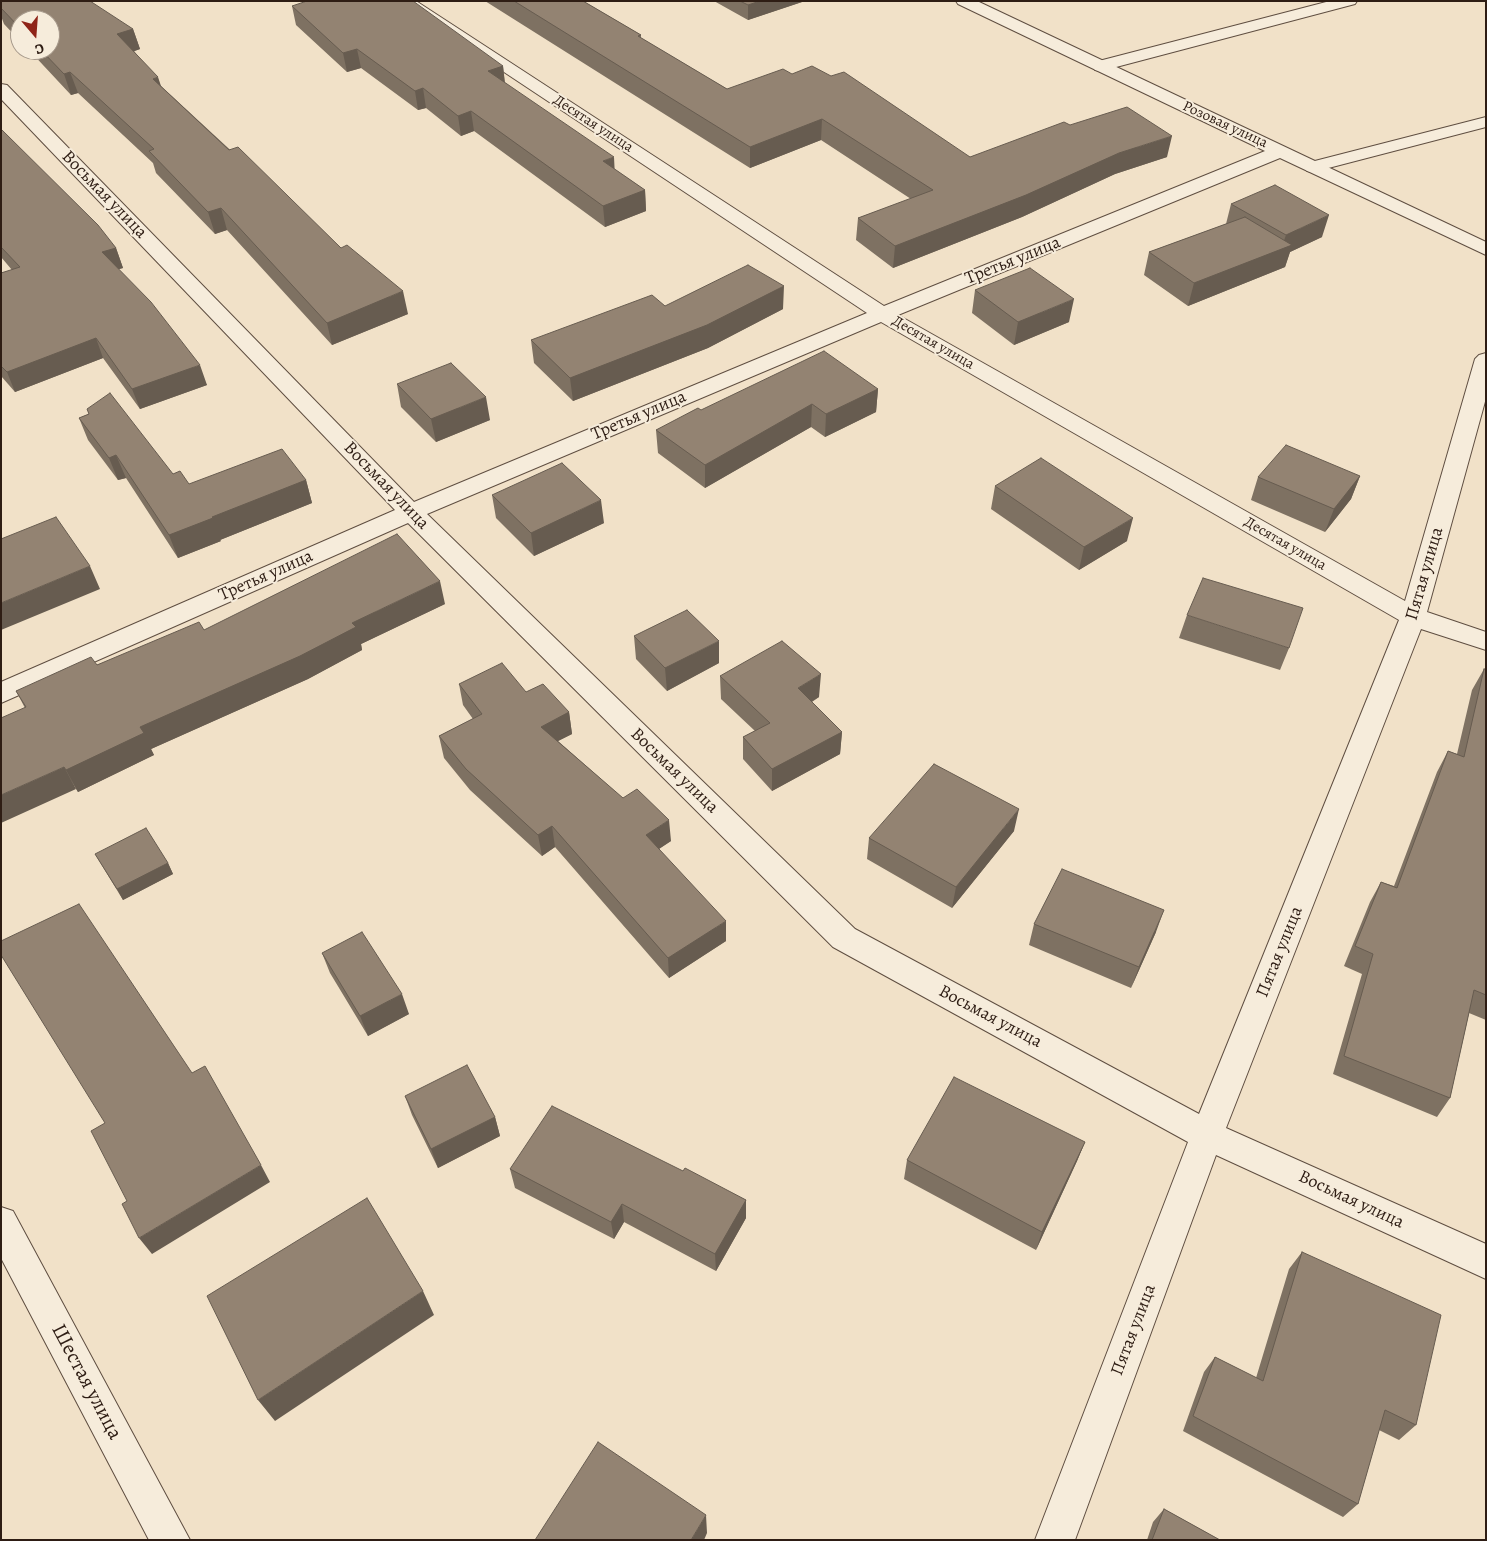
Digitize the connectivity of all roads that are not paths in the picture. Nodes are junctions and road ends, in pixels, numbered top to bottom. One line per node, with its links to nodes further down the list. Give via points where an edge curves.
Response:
1 (405, 1): 10 (street, Десятая улица)
2 (964, 1): 4 (street, Розовая улица)
3 (1349, 1): 4 (street)
4 (1101, 66): 7 (street, Розовая улица)
5 (1, 89): 12 (street, Восьмая улица)
6 (1486, 122): 8 (street)
7 (1281, 151): 8 (street, Розовая улица); 10 (street, Третья улица)
8 (1313, 167): 9 (street, Розовая улица)
9 (1486, 249)
10 (882, 314): 12 (street, Третья улица); 13 (street, Десятая улица)
11 (1486, 359): 13 (street, Пятая улица)
12 (411, 512): 15 (street, Третья улица); 16 (street, Восьмая улица, via 844,938)
13 (1413, 617): 14 (street, Десятая улица); 16 (street, Пятая улица)
14 (1486, 641)
15 (1, 693)
16 (1207, 1134): 18 (street, Восьмая улица); 20 (street, Пятая улица)
17 (1, 1223): 19 (street, Шестая улица)
18 (1486, 1262)
19 (170, 1540)
20 (1054, 1540)

